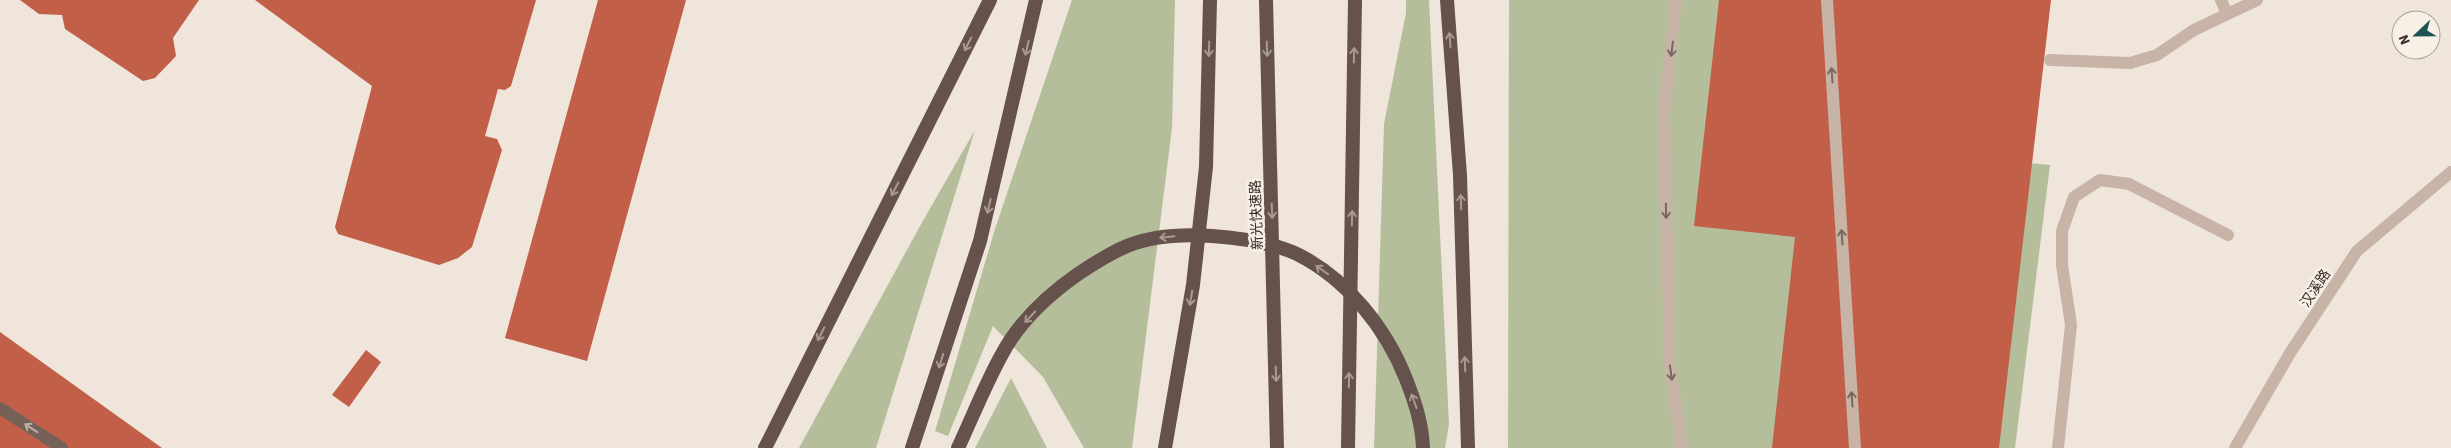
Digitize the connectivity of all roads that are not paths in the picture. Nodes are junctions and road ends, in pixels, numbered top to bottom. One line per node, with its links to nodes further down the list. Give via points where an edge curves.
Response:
1 (990, 0): 18 (highway, one-way to 18)
2 (1036, 0): 19 (highway, one-way to 19, via 980,241)
3 (1210, 0): 21 (highway, one-way to 21, via 1204,187 1193,285)
4 (1266, 0): 22 (highway, 新光快速路, one-way to 22)
5 (1355, 0): 23 (highway, one-way to 5)
6 (1447, 0): 16 (highway, one-way to 6, via 1460,175)
7 (1676, 0): 27 (street, one-way to 27, via 1664,113 1670,365)
8 (1827, 0): 28 (street, one-way to 8)
9 (2221, 0): 11 (street)
10 (2257, 0): 11 (street)
11 (2228, 14): 12 (street, via 2194,30 2157,55 2130,63)
12 (2050, 60)
13 (2451, 172): 30 (street, 汉溪路, via 2357,251 2290,353)
14 (2228, 234): 29 (street, via 2129,184 2100,180 2074,197 2062,231 2062,265 2071,325)
15 (0, 408): 17 (main road, one-way to 15)
16 (1466, 414): 25 (highway); 26 (highway)
17 (62, 448)
18 (765, 448)
19 (912, 448)
20 (958, 448): 24 (highway, one-way to 20, bridge, via 1422,424 1396,354 1377,324 1342,286 1322,269 1296,254 1262,242 1187,234 1128,246 1077,275 1041,305 1001,355)
21 (1165, 448)
22 (1277, 448)
23 (1348, 448)
24 (1423, 448)
25 (1460, 448)
26 (1468, 448)
27 (1682, 448)
28 (1855, 448)
29 (2058, 448)
30 (2235, 448)

